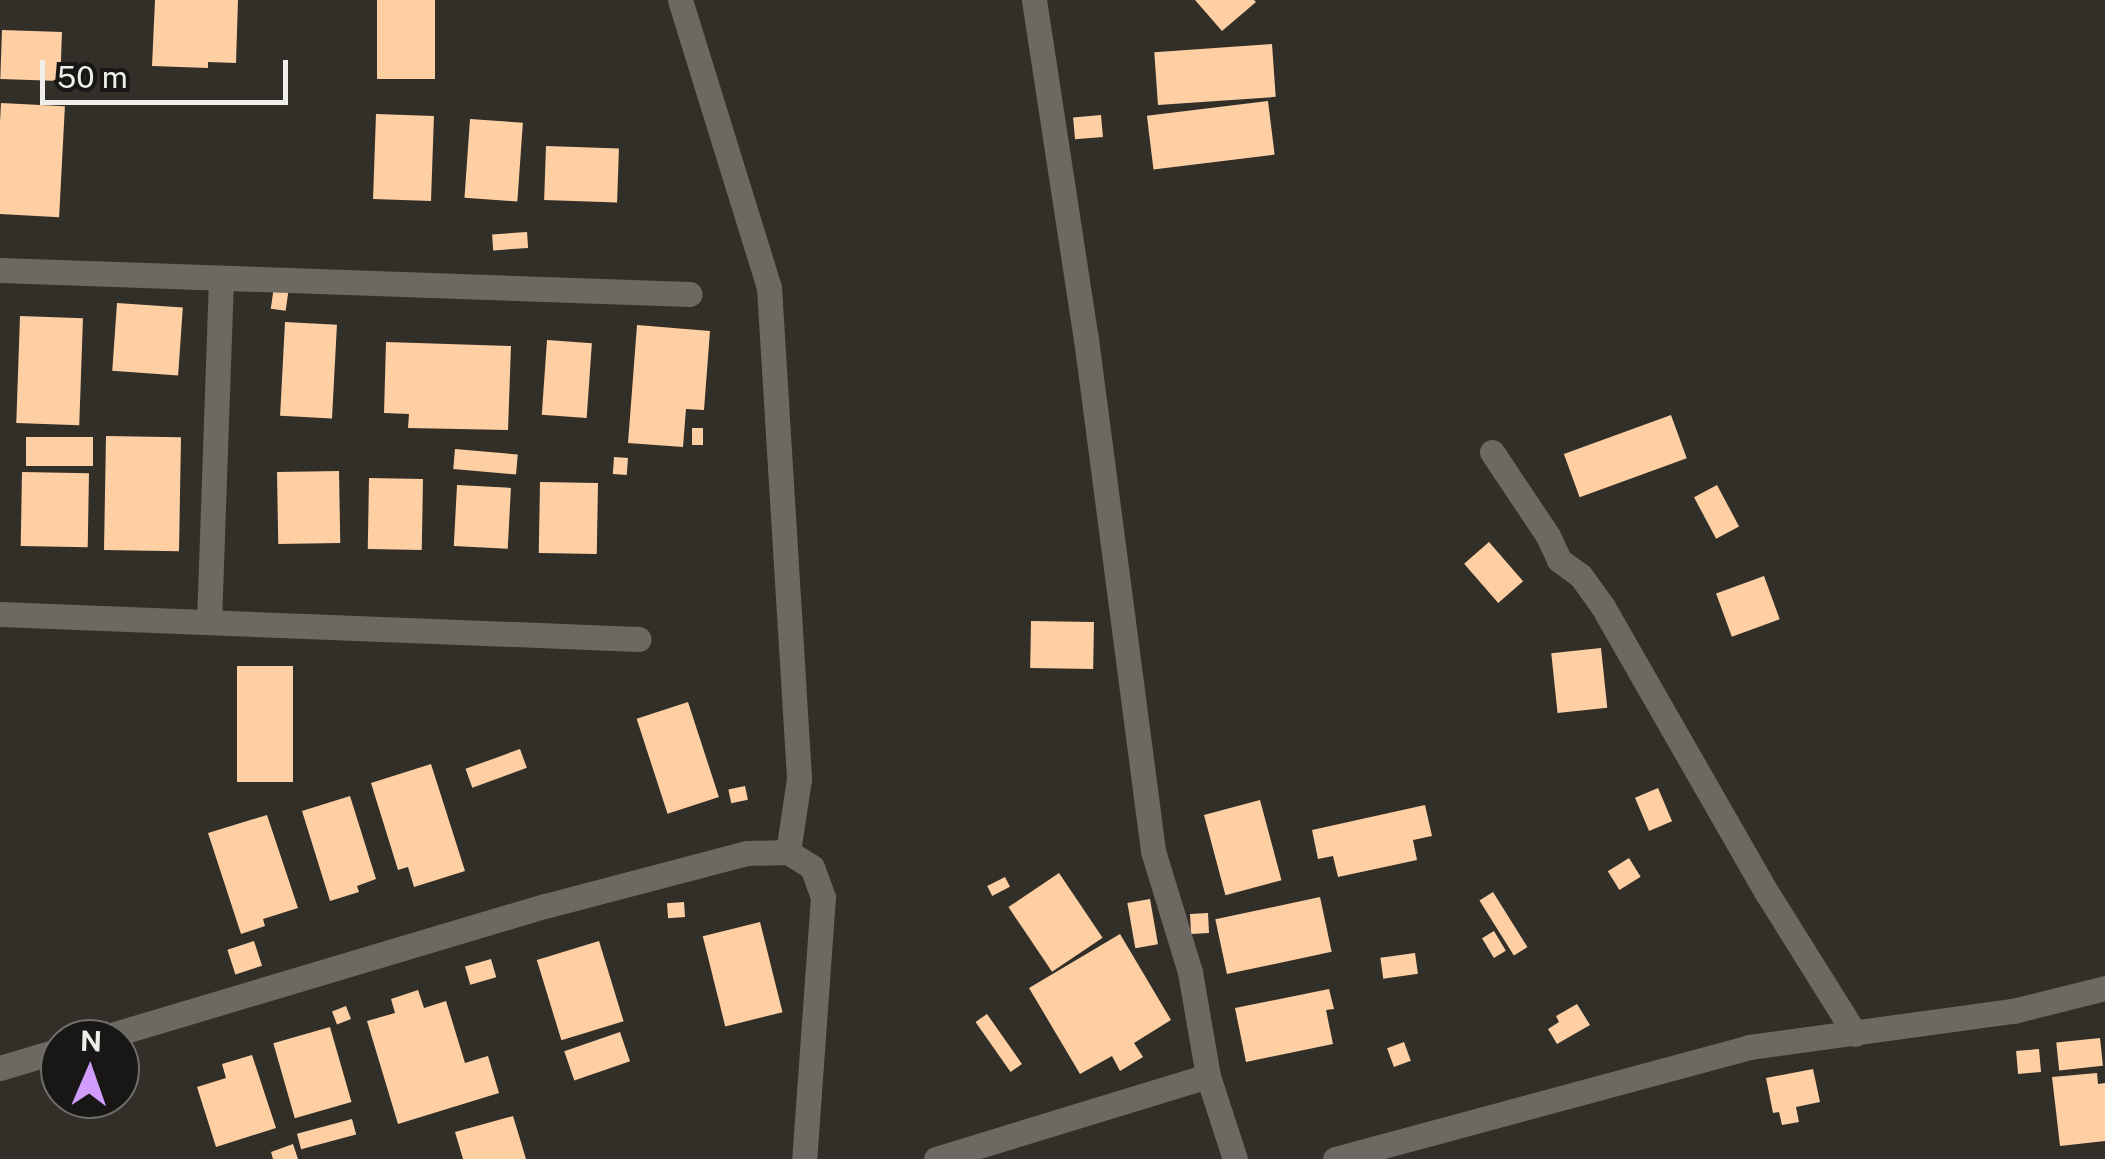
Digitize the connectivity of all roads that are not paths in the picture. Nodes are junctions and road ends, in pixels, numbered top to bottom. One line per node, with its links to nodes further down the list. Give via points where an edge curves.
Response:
1 (680, 0): 10 (street, via 769,287 799,779)
2 (1034, 0): 16 (street, via 1153,851 1190,972)
3 (0, 270): 4 (street)
4 (221, 278): 5 (street); 8 (street)
5 (690, 294)
6 (1492, 452): 13 (street, via 1559,560 1604,607)
7 (0, 614): 8 (street)
8 (209, 622): 9 (street)
9 (640, 639)
10 (788, 852): 12 (street, via 747,853 546,906); 17 (street, via 812,866 823,896)
11 (2105, 988): 13 (street, via 2013,1011)
12 (140, 1027)
13 (1855, 1034): 20 (street, via 1734,1050)
14 (40, 1056): 15 (street)
15 (0, 1068)
16 (1208, 1076): 18 (street); 19 (street)
17 (804, 1159)
18 (936, 1159)
19 (1235, 1159)
20 (1336, 1159)

